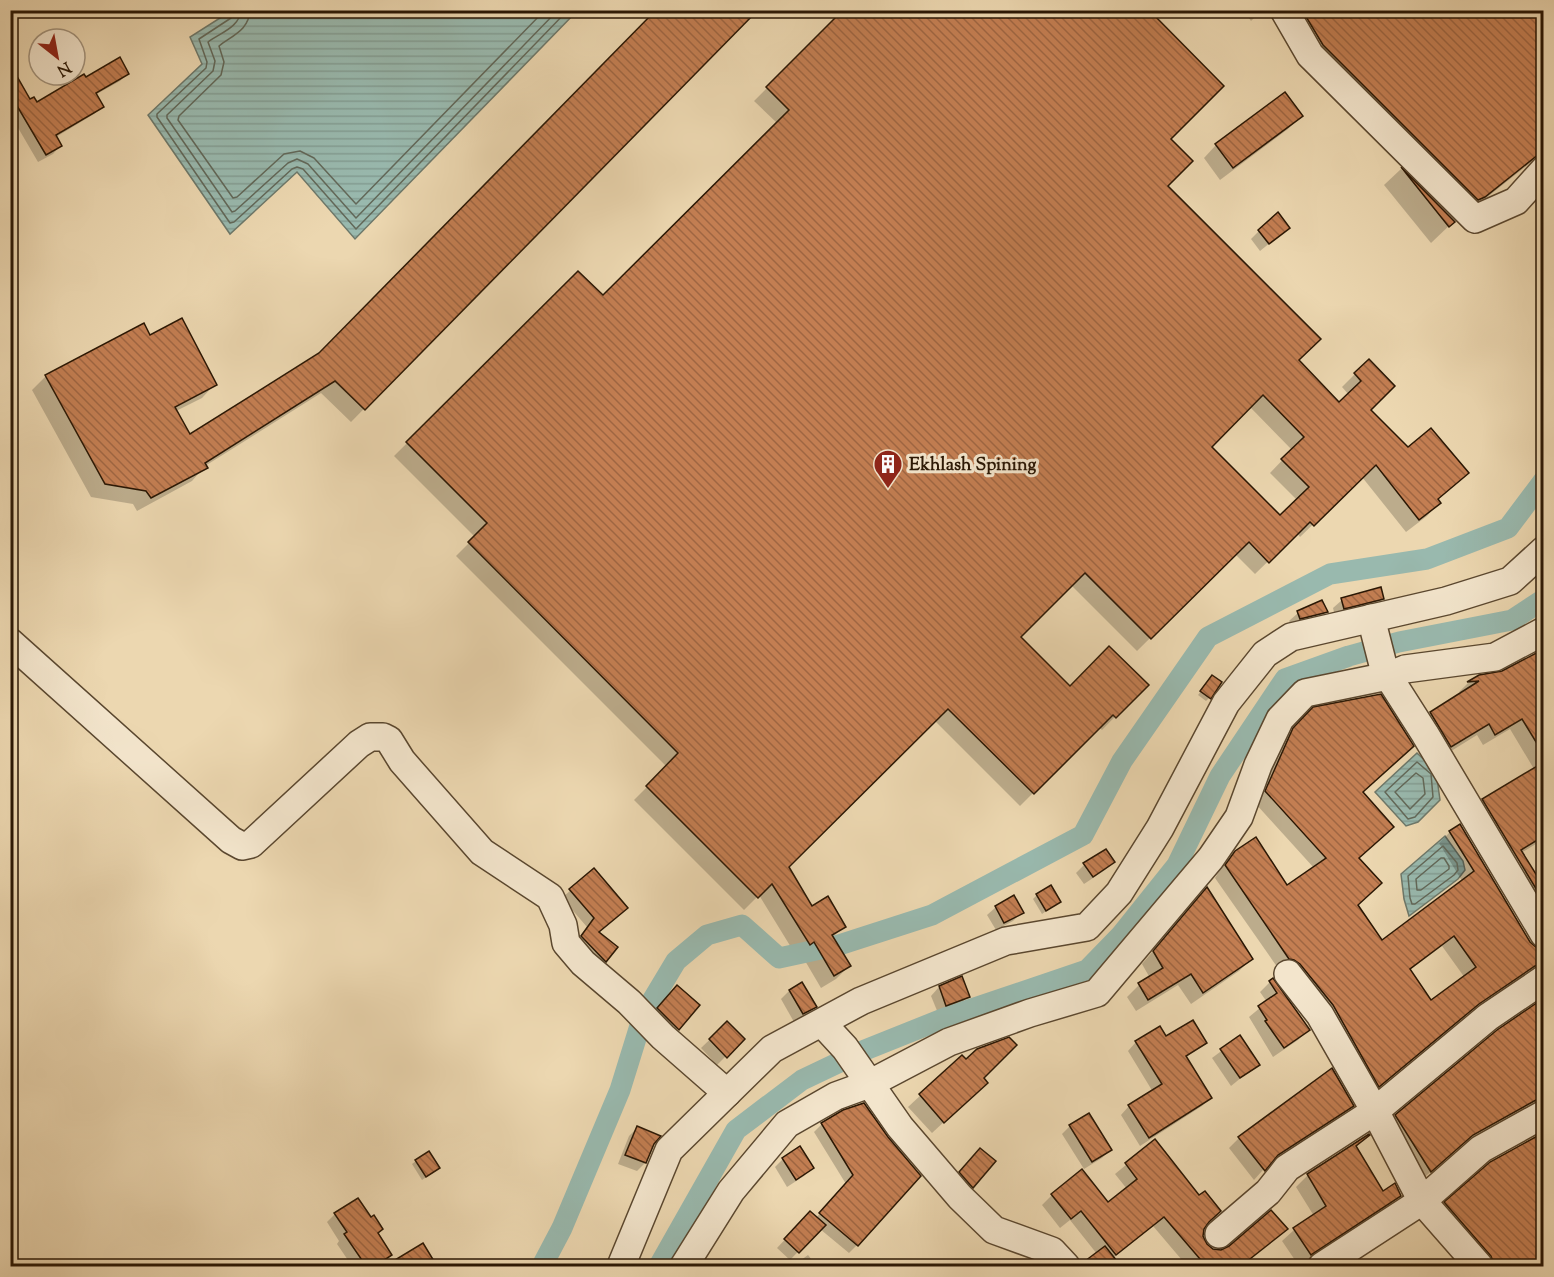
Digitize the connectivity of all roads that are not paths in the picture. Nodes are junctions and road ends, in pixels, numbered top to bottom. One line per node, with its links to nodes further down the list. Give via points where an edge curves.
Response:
1 (1284, 10): 2 (street, via 1310,55 1475,219 1516,201)
2 (1544, 170)
3 (1544, 550): 4 (street, via 1510,581)
4 (1371, 618): 7 (street); 11 (street, via 1291,637 1265,654 1226,703 1160,828 1119,893 1087,927 1006,941 861,1001)
5 (1544, 632): 7 (street, via 1495,657)
6 (10, 642): 13 (street, via 242,846 251,844 359,744 370,737 389,740 402,761 482,852 550,897 563,925 566,943 583,963)
7 (1386, 673): 8 (street); 12 (street, via 1305,693 1280,719 1239,817 1211,858 1097,993 1029,1012 949,1042)
8 (1544, 934)
9 (1288, 974): 14 (street, via 1320,1015)
10 (1544, 980): 14 (street, via 1488,1017)
11 (822, 1023): 12 (street); 13 (street, via 772,1049)
12 (867, 1081): 19 (street, via 787,1124 731,1191); 20 (street, via 900,1127 994,1230 1052,1251)
13 (727, 1093): 18 (street, via 669,1150)
14 (1375, 1111): 16 (street); 17 (street, via 1287,1168 1268,1192)
15 (1544, 1114): 16 (street, via 1481,1149)
16 (1422, 1200): 21 (street); 22 (street)
17 (1219, 1234)
18 (621, 1266)
19 (684, 1266)
20 (1066, 1266)
21 (1322, 1266)
22 (1479, 1266)

